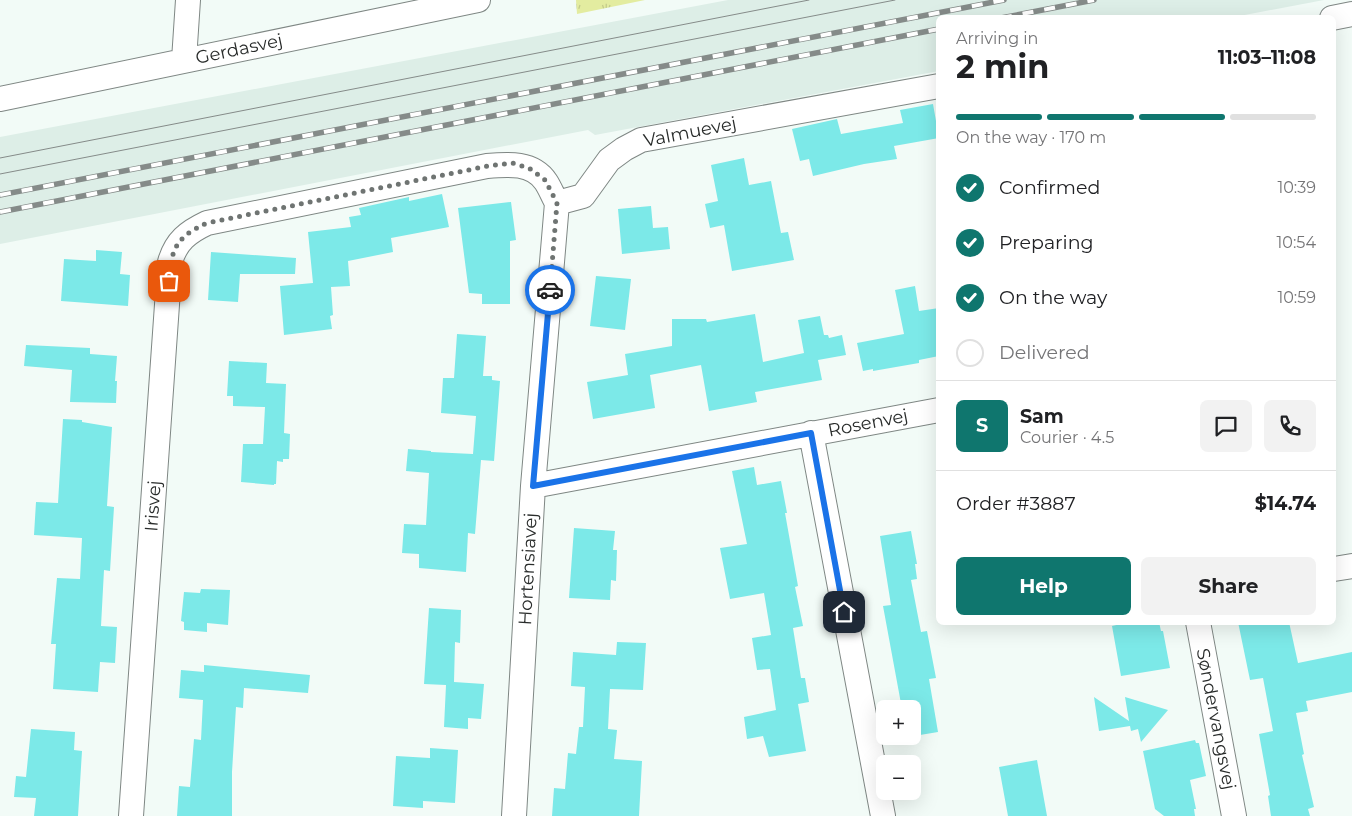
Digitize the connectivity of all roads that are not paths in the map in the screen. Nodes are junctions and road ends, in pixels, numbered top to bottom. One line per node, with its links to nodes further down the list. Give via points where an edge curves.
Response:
1 (188, 0): 5 (street)
2 (478, 0): 5 (street, Gerdasvej)
3 (1352, 14): 4 (street)
4 (1336, 17)
5 (184, 60): 7 (street, Gerdasvej)
6 (936, 87): 8 (street, Valmuevej, via 641,140 609,160 583,196)
7 (0, 98)
8 (557, 203): 11 (street, Hortensiavej); 15 (street, Irisvej, via 545,180 529,168 512,163 218,221 187,234 179,242 170,262)
9 (936, 411): 10 (street, Rosenvej)
10 (811, 433): 11 (street, Rosenvej); 17 (street)
11 (533, 486): 16 (street, Hortensiavej)
12 (1352, 566): 13 (street)
13 (1336, 569)
14 (1199, 625): 18 (street, Søndervangsvej)
15 (131, 816)
16 (514, 816)
17 (883, 816)
18 (1234, 816)

